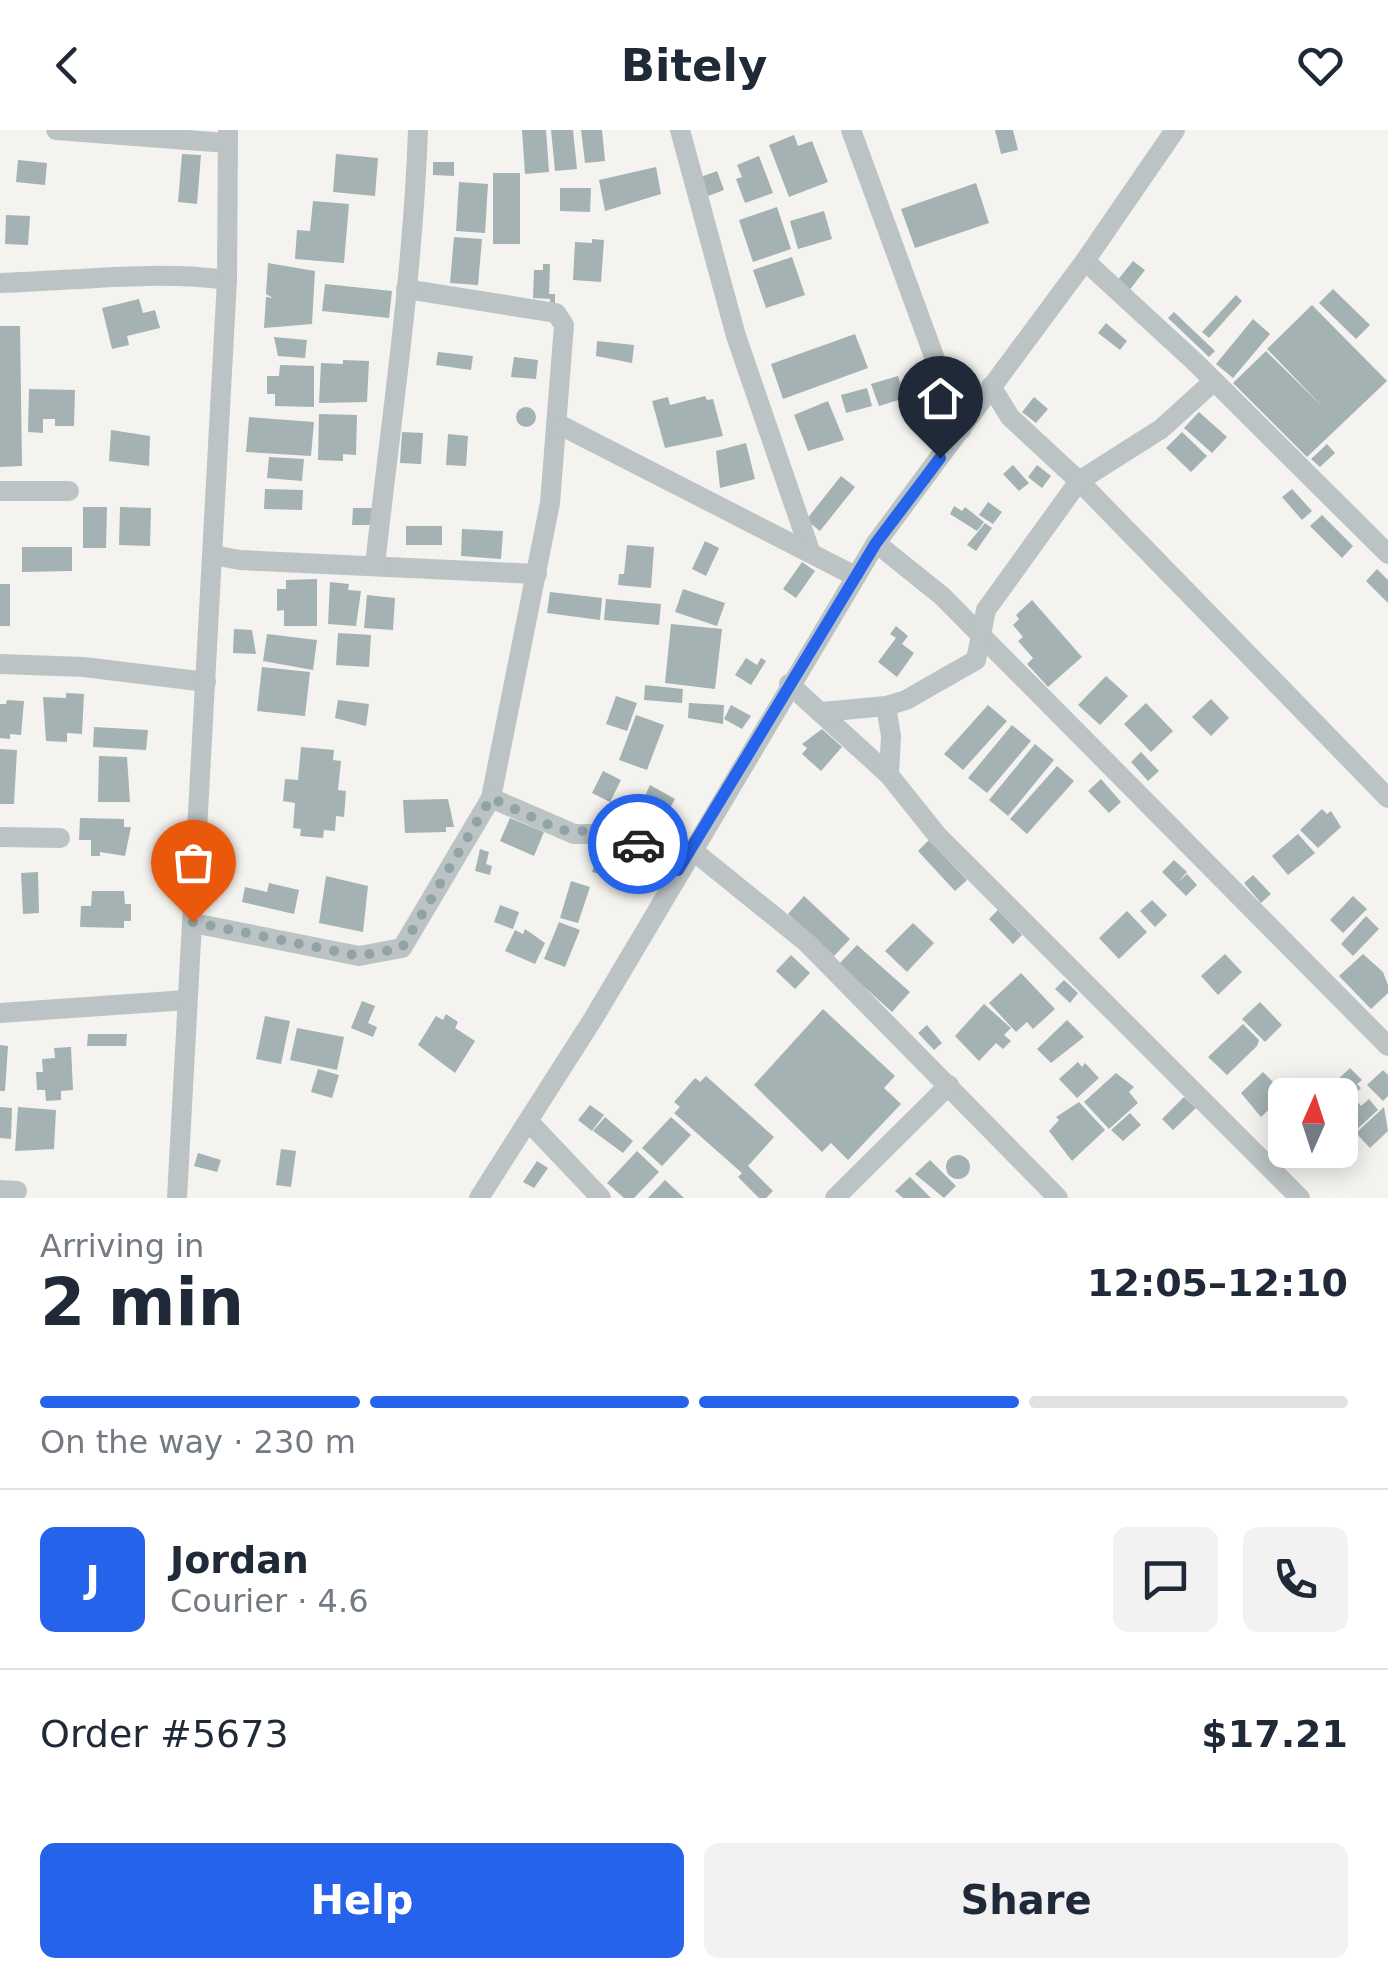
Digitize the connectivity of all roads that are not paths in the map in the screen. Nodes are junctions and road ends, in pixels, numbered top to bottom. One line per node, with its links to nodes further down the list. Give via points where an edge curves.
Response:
1 (56, 130): 6 (street)
2 (418, 130): 10 (street)
3 (680, 130): 19 (street, via 736,336)
4 (851, 130): 14 (street)
5 (1175, 130): 7 (street)
6 (227, 136): 8 (street)
7 (1085, 262): 11 (street); 12 (street)
8 (227, 280): 9 (street, via 100,276); 20 (street)
9 (0, 283)
10 (406, 289): 13 (street, via 562,317); 22 (street)
11 (1214, 381): 15 (street, via 1161,429); 21 (street)
12 (992, 386): 14 (street); 15 (street, via 1010,418)
13 (560, 425): 19 (street); 23 (street)
14 (961, 430): 18 (street)
15 (1079, 481): 25 (street, via 986,610); 33 (street)
16 (0, 491): 17 (street)
17 (69, 491)
18 (876, 543): 24 (street); 25 (street)
19 (810, 551): 24 (street)
20 (213, 554): 22 (street); 27 (street)
21 (1388, 554)
22 (375, 565): 23 (street)
23 (537, 574): 32 (street)
24 (855, 576): 28 (street)
25 (980, 635): 29 (street, via 976,660); 41 (street)
26 (0, 664): 27 (street)
27 (206, 682): 38 (street)
28 (789, 684): 30 (street); 36 (street)
29 (886, 706): 30 (street); 31 (street)
30 (822, 712): 31 (street)
31 (889, 776): 49 (street, via 937,836)
32 (491, 798): 37 (street, via 574,834 620,834); 38 (street, via 402,948 359,956)
33 (1388, 798)
34 (0, 836): 35 (street)
35 (60, 838)
36 (691, 849): 37 (street); 42 (street, via 806,942)
37 (678, 870): 43 (street)
38 (193, 922): 39 (street)
39 (187, 1000): 40 (street); 45 (street)
40 (0, 1013)
41 (1388, 1046)
42 (949, 1085): 47 (street); 48 (street)
43 (528, 1122): 44 (street); 46 (street)
44 (589, 1193)
45 (178, 1198)
46 (479, 1198)
47 (835, 1198)
48 (1058, 1198)
49 (1300, 1198)

